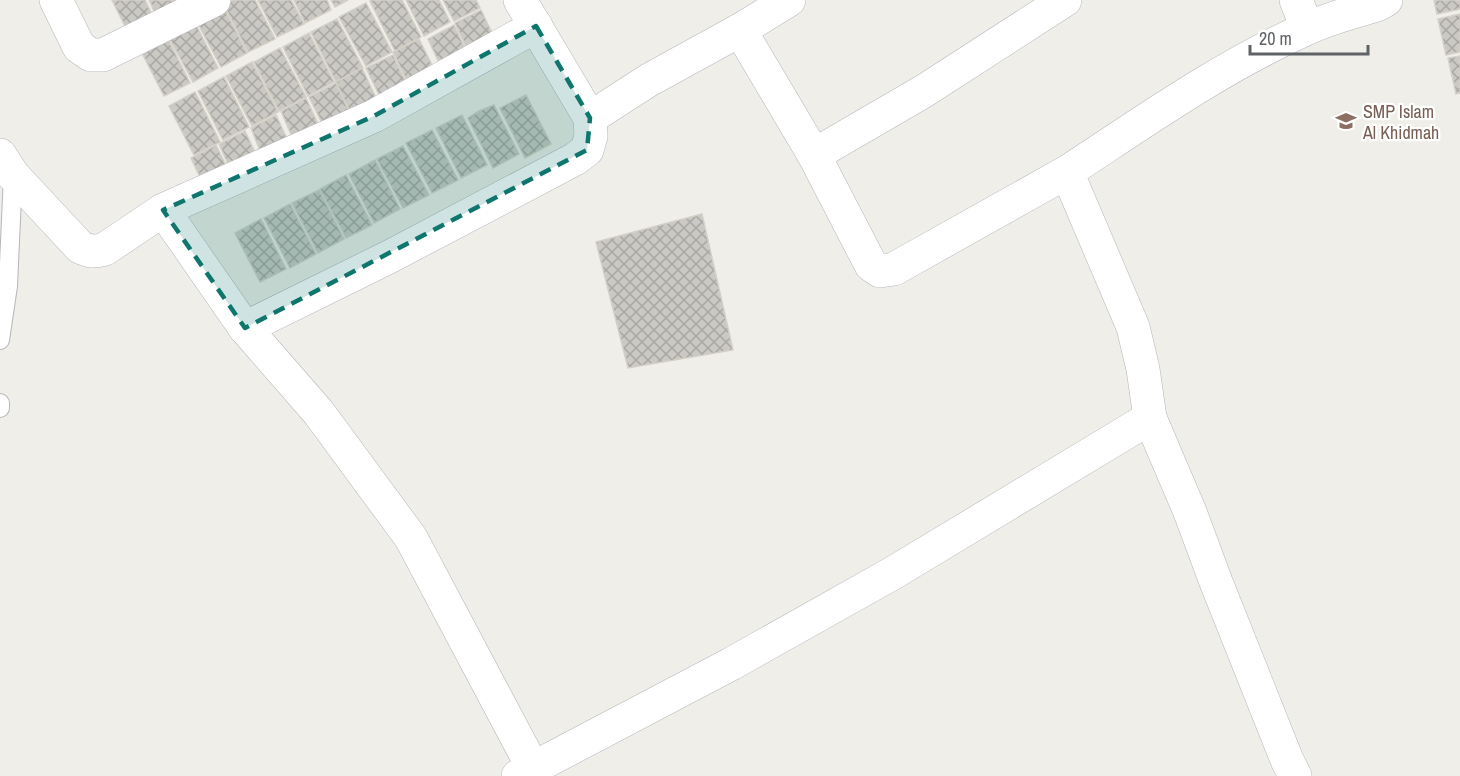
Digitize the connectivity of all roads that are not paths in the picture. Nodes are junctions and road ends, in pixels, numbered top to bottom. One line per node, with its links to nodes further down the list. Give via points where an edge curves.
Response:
1 (56, 0): 2 (street, via 79,47 91,55 103,55)
2 (214, 0)
3 (789, 0): 8 (street)
4 (1065, 0): 10 (street, via 924,91)
5 (1386, 0): 7 (street)
6 (528, 13): 9 (street); 13 (street, via 374,116)
7 (1302, 14): 12 (street, via 1233,66)
8 (740, 30): 9 (street); 10 (street)
9 (590, 118): 14 (street, via 587,150 575,159)
10 (814, 155): 12 (street, via 871,265 880,271 894,269)
11 (7, 165): 13 (street, via 80,247 88,251 105,249); 15 (lane, via 8,286)
12 (1067, 172): 18 (street, via 1133,327)
13 (163, 210): 14 (street)
14 (245, 328): 19 (street, via 319,413 411,538)
15 (0, 340)
16 (0, 403): 17 (lane)
17 (0, 408)
18 (1150, 418): 19 (street, via 893,573); 20 (street)
19 (526, 772)
20 (1295, 776)

